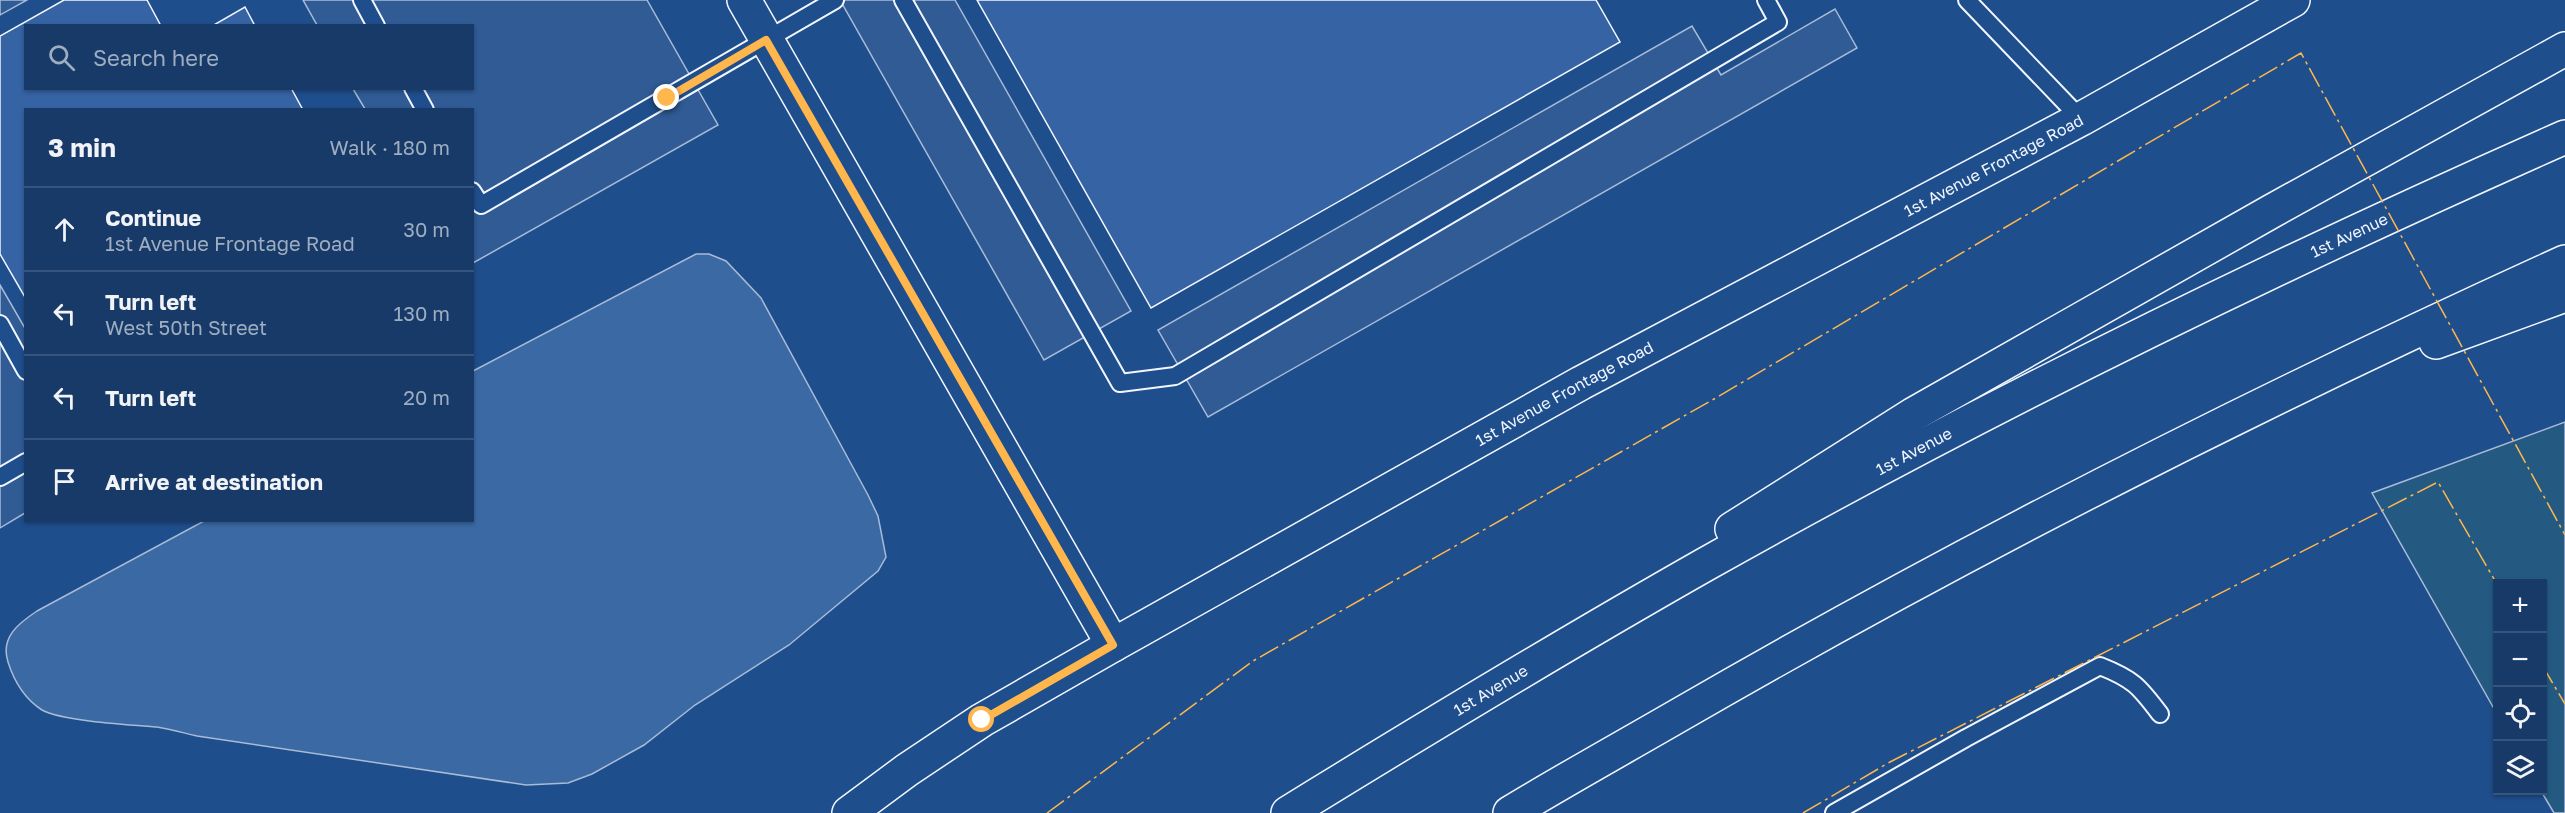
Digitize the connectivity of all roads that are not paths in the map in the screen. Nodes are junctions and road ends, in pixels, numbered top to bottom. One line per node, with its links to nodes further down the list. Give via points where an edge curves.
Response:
1 (362, 0): 8 (lane)
2 (744, 0): 9 (main road)
3 (835, 0): 9 (lane)
4 (903, 0): 5 (lane, via 1120,383 1175,376 1778,22)
5 (1766, 0)
6 (1967, 0): 13 (lane)
7 (2293, 0): 13 (main road, 1st Avenue Frontage Road)
8 (375, 24)
9 (766, 40): 15 (lane, via 481,205); 23 (main road)
10 (2565, 49): 24 (main road, via 1914,414 1767,506)
11 (414, 90): 12 (lane)
12 (424, 108)
13 (2081, 119): 23 (main road, 1st Avenue Frontage Road, via 1581,383)
14 (2565, 137): 24 (main road, 1st Avenue, via 2132,338 1708,563)
15 (474, 194)
16 (2565, 262): 20 (main road, via 2395,339)
17 (2565, 296): 20 (main road, via 2374,364)
18 (0, 324): 19 (lane)
19 (24, 367)
20 (2216, 428): 28 (main road, via 1816,636)
21 (24, 463): 22 (lane)
22 (0, 477)
23 (1113, 645): 26 (main road, 1st Avenue Frontage Road, via 982,720)
24 (1525, 669): 27 (main road, 1st Avenue)
25 (2160, 714): 29 (lane, via 2142,689 2126,676 2100,666)
26 (849, 813)
27 (1287, 813)
28 (1510, 813)
29 (1834, 813)

